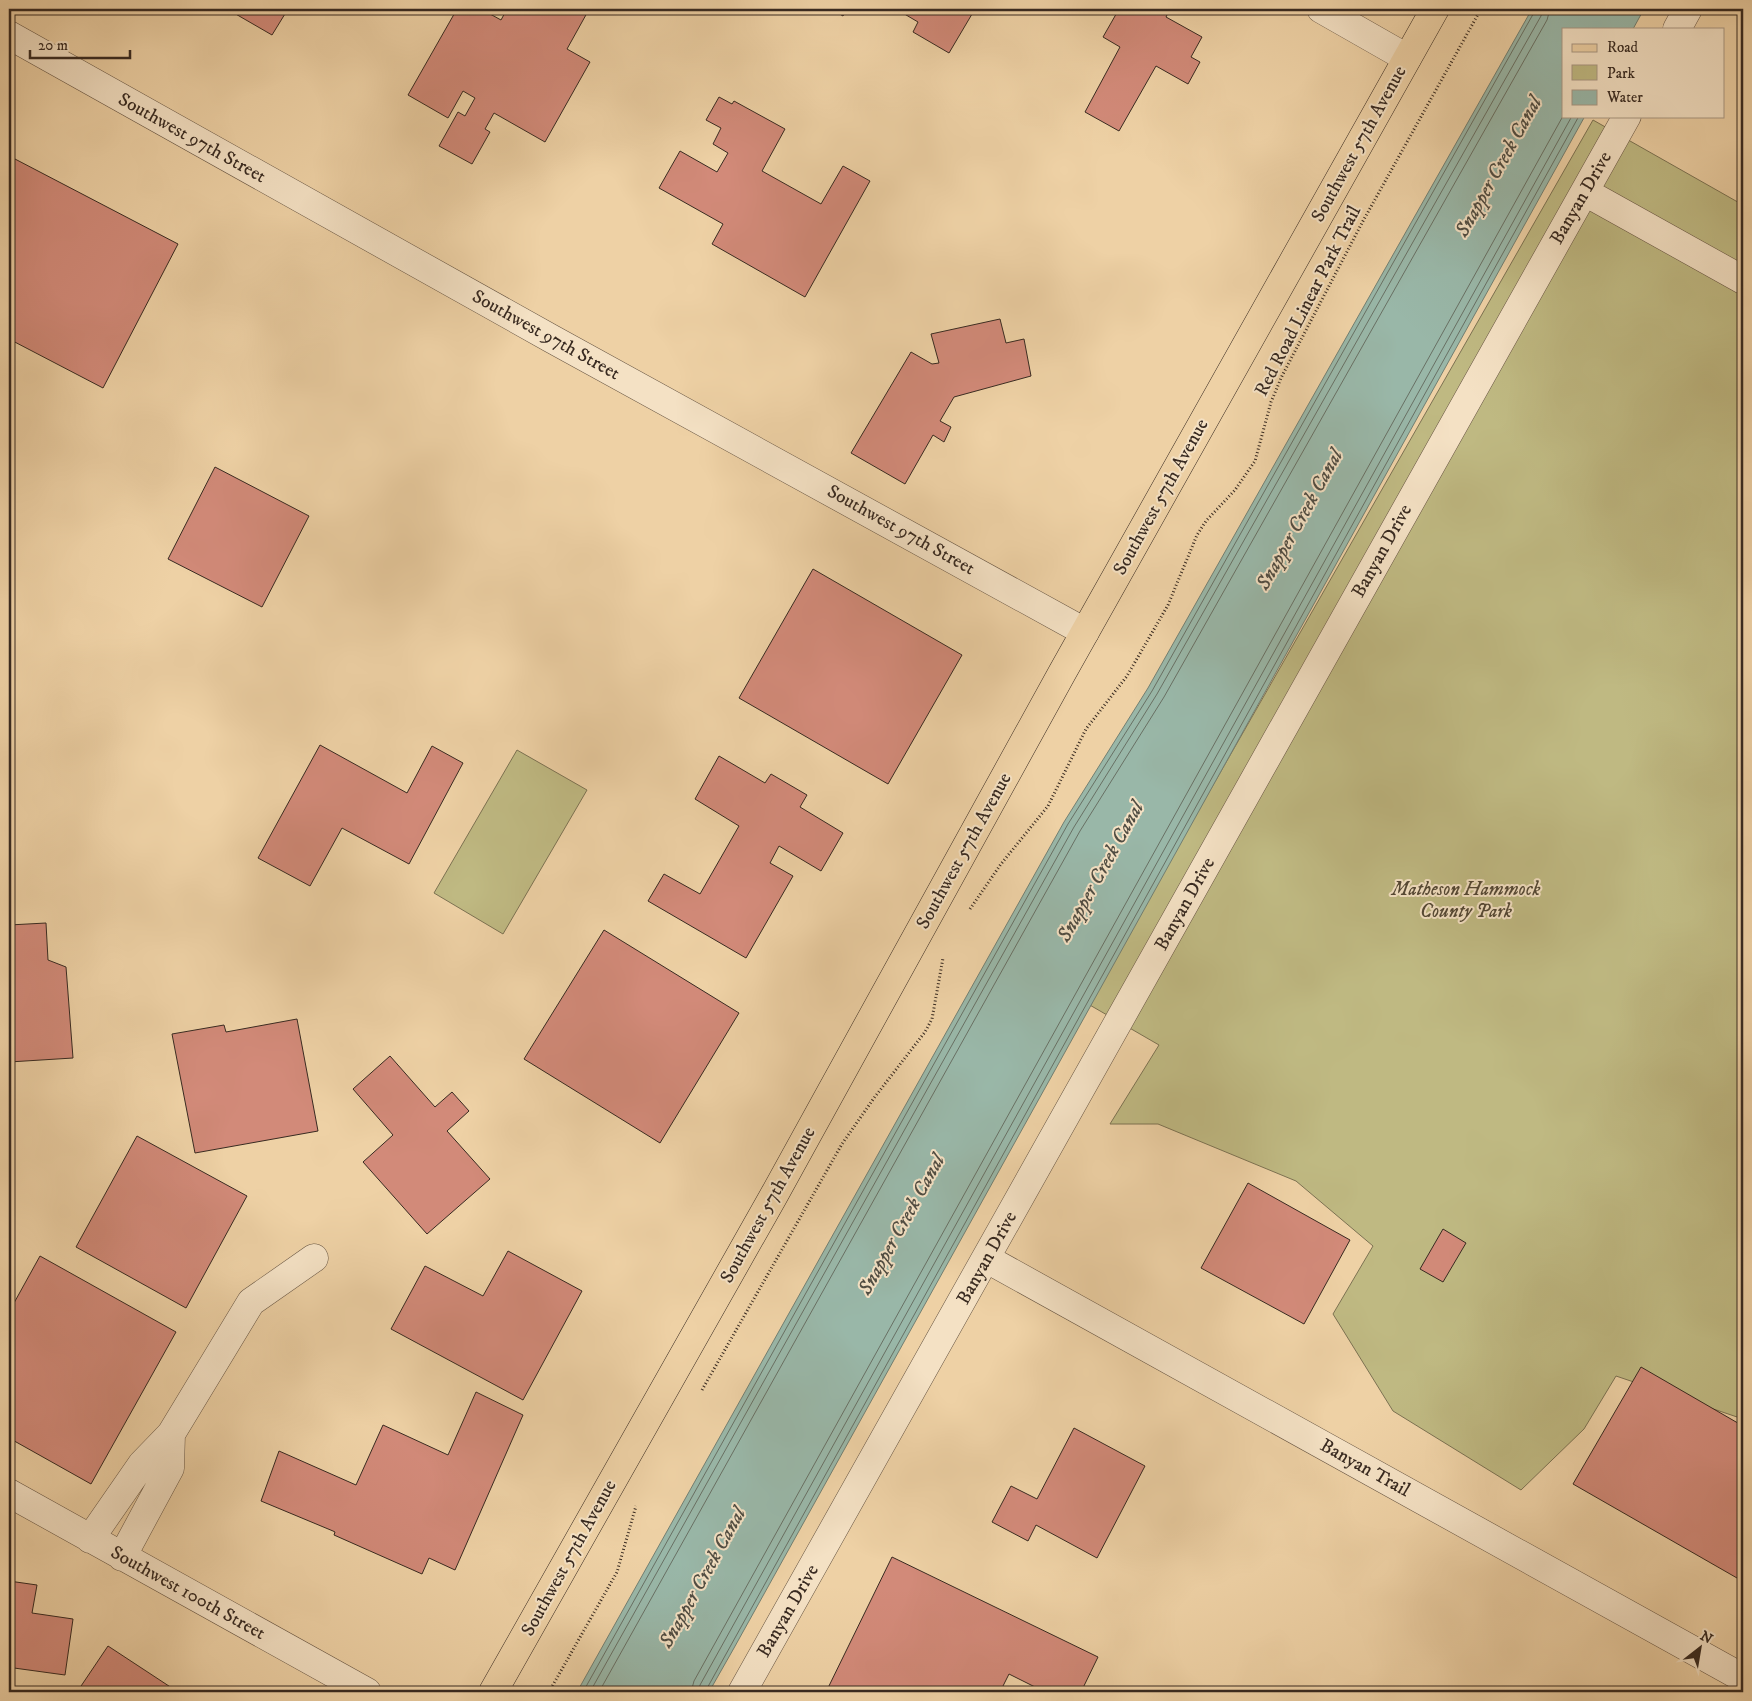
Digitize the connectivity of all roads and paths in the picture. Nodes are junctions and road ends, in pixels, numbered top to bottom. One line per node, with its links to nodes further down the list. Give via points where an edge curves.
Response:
1 (1320, 9): 7 (street)
2 (1434, 9): 7 (main road, Southwest 57th Avenue)
3 (1481, 9): 12 (path, Red Road Linear Park Trail, via 1363,221 1282,376 1271,402 1255,460 1197,535 1168,605 1127,676 1086,729 1048,806 1001,864)
4 (1688, 9): 5 (street)
5 (1678, 28)
6 (9, 35): 11 (street, Southwest 97th Street)
7 (1407, 58): 11 (main road, Southwest 57th Avenue)
8 (1626, 118): 9 (street, Banyan Drive)
9 (1585, 192): 10 (street); 15 (street, Banyan Drive)
10 (1743, 280)
11 (1085, 632): 24 (main road, Southwest 57th Avenue, via 773,1197)
12 (968, 912)
13 (947, 951): 16 (path, via 939,972 932,1019 925,1032 842,1144)
14 (314, 1258): 17 (street, via 251,1302)
15 (987, 1259): 22 (street, Banyan Trail); 26 (street, Banyan Drive)
16 (698, 1398)
17 (172, 1434): 20 (street, via 142,1464); 21 (street, via 170,1468)
18 (9, 1493): 20 (street, Southwest 100th Street)
19 (640, 1499): 25 (path, via 630,1521 618,1572)
20 (90, 1539): 21 (street, Southwest 100th Street)
21 (122, 1557): 23 (street, Southwest 100th Street)
22 (1743, 1678)
23 (360, 1691)
24 (493, 1692)
25 (549, 1692)
26 (742, 1692)

